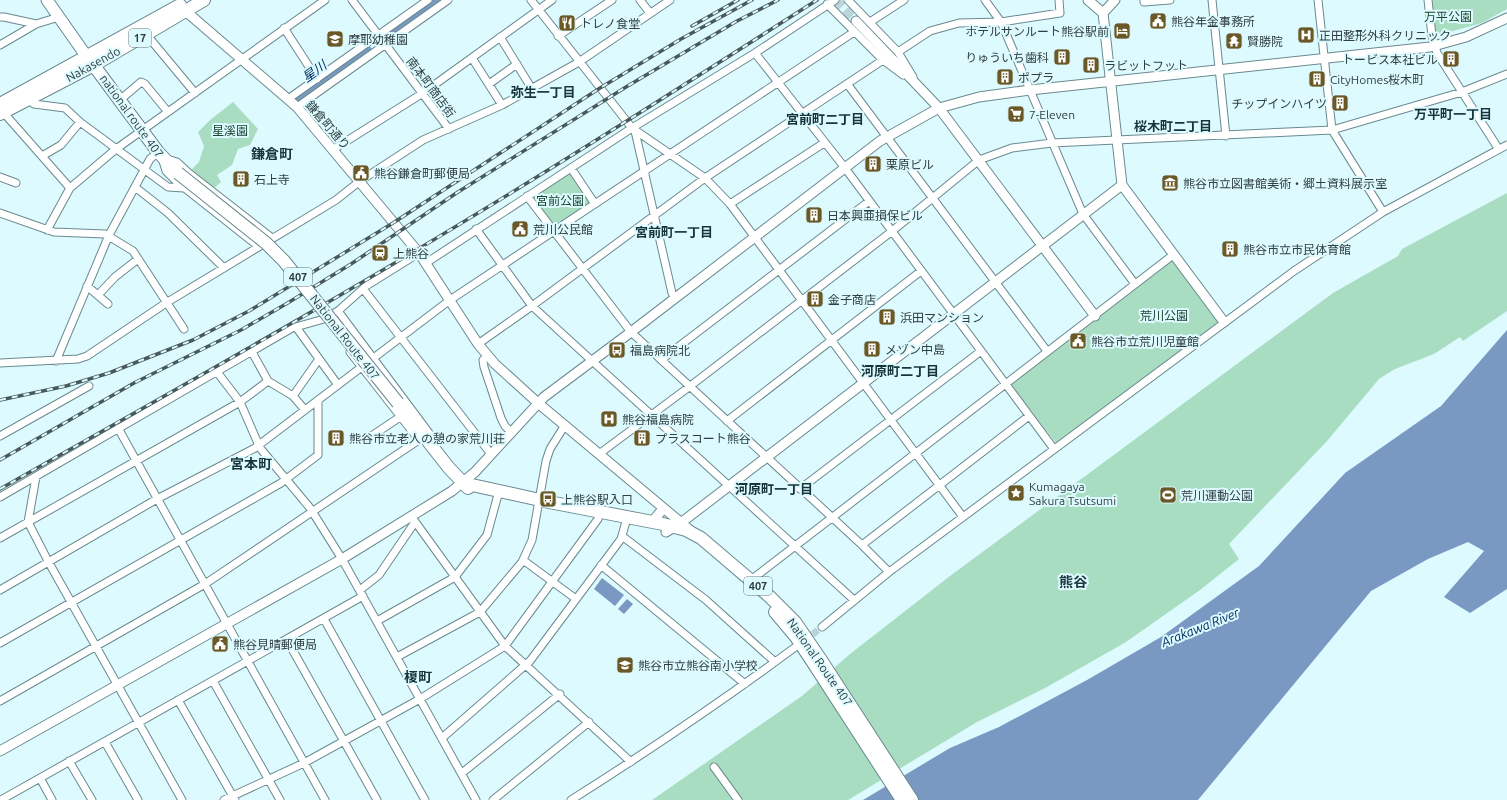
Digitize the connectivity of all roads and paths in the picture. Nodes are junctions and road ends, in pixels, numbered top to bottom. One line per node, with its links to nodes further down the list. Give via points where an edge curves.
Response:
1 (47, 0): 29 (main road)
2 (204, 0): 24 (highway, Nakasendo / 17)
3 (325, 0): 36 (street)
4 (352, 0): 39 (street, 南本町商店街)
5 (428, 0): 39 (street)
6 (448, 0): 43 (street)
7 (531, 0): 26 (street)
8 (552, 0): 26 (street)
9 (612, 0): 40 (street)
10 (640, 0): 28 (street)
11 (670, 0): 28 (street)
12 (835, 0): 25 (street)
13 (848, 0): 33 (street)
14 (904, 0): 33 (street)
15 (985, 0): 34 (street)
16 (1059, 0): 34 (street, via 1060,13)
17 (1088, 0): 27 (street)
18 (1116, 0): 27 (street)
19 (1144, 0): 20 (street)
20 (1170, 0)
21 (1212, 0): 54 (street)
22 (1318, 0): 49 (street)
23 (1428, 0): 44 (street)
24 (181, 4): 38 (highway, Nakasendo / 17); 47 (street, 鎌倉町通り); 51 (highway, Nakasendo / 17)
25 (827, 4): 37 (street); 46 (street)
26 (539, 10): 40 (street); 41 (street)
27 (1103, 12): 57 (street)
28 (650, 13): 52 (street)
29 (59, 17): 35 (street); 51 (main road)
30 (0, 18): 35 (street)
31 (1507, 18): 44 (street, via 1466,37)
32 (856, 21): 61 (street)
33 (870, 22): 45 (street)
34 (1001, 22): 45 (street, via 959,23 930,31); 63 (street)
35 (36, 24): 42 (street)
36 (284, 28): 47 (street); 56 (street)
37 (854, 32): 50 (street); 58 (street)
38 (146, 34): 51 (highway, Nakasendo / 17); 65 (street)
39 (378, 36): 43 (street, 南本町商店街); 56 (street)
40 (558, 36): 52 (street)
41 (500, 37): 48 (street); 53 (street)
42 (0, 45)
43 (385, 46): 66 (street, 南本町商店街); 71 (street)
44 (1435, 46): 49 (street); 64 (street)
45 (898, 52): 61 (street)
46 (755, 53): 58 (street); 78 (street)
47 (243, 58): 65 (street); 68 (street, 鎌倉町通り)
48 (472, 58): 59 (street); 66 (street)
49 (1324, 58): 54 (street); 80 (street)
50 (883, 60): 60 (street); 61 (street)
51 (91, 61): 67 (highway, Nakasendo / 17); 69 (highway, national route 407 / 407); 73 (highway, Nakasendo / 17)
52 (579, 62): 62 (street); 78 (street)
53 (517, 64): 59 (street); 62 (street)
54 (1220, 69): 57 (street); 82 (street)
55 (1507, 74): 64 (street)
56 (317, 79): 68 (street)
57 (1110, 81): 63 (street); 83 (street)
58 (778, 83): 75 (street); 90 (street)
59 (489, 84): 70 (street)
60 (848, 85): 75 (street); 81 (street)
61 (918, 86): 72 (street)
62 (532, 89): 70 (street)
63 (1030, 90): 72 (street, via 979,97); 85 (street)
64 (1462, 92): 80 (street); 87 (street)
65 (195, 93): 74 (street)
66 (423, 93): 77 (street, 南本町商店街); 89 (street)
67 (28, 99): 73 (highway, Nakasendo / 17); 76 (street, via 34,104 65,108)
68 (288, 99): 71 (street, 鎌倉町通り)
69 (120, 100): 74 (street, via 141,82); 79 (highway, national route 407 / 407)
70 (502, 105): 77 (street)
71 (297, 107): 89 (street, 鎌倉町通り)
72 (939, 108): 81 (street); 93 (street)
73 (1, 110): 92 (street)
74 (168, 112): 79 (street)
75 (802, 115): 84 (street); 100 (street)
76 (80, 122): 88 (street); 92 (street, via 61,145)
77 (449, 129): 101 (street, via 423,140)
78 (634, 129): 90 (street); 94 (street); 97 (street)
79 (142, 130): 88 (street); 91 (highway, national route 407 / 407)
80 (1332, 130): 82 (street); 113 (street)
81 (888, 136): 95 (street); 109 (street)
82 (1226, 136): 83 (street)
83 (1116, 140): 85 (street); 103 (street)
84 (824, 143): 95 (street); 112 (street)
85 (1052, 143): 93 (street, via 1012,148); 115 (street)
86 (1507, 145): 87 (street)
87 (1498, 148): 113 (street)
88 (116, 149): 96 (street); 106 (street)
89 (334, 150): 101 (street, 鎌倉町通り)
90 (670, 153): 97 (street); 100 (street)
91 (160, 154): 96 (street, via 150,159); 98 (highway, national route 407 / 407); 107 (street, via 166,171); 123 (street, via 177,162)
92 (42, 156): 106 (street)
93 (979, 160): 109 (street); 124 (street)
94 (571, 168): 108 (street); 111 (street)
95 (844, 168): 110 (street); 122 (street)
96 (144, 170): 105 (street); 107 (street, via 168,187)
97 (644, 171): 111 (street); 116 (street)
98 (178, 173): 190 (highway, National Route 407 / 407, bridge, via 266,243 284,261 398,403)
99 (2, 178): 102 (street); 104 (street)
100 (705, 178): 112 (street); 116 (street)
101 (360, 181): 123 (street, via 336,200); 126 (street, 鎌倉町通り)
102 (16, 183)
103 (1122, 185): 115 (street); 127 (street)
104 (0, 187)
105 (134, 187): 121 (street); 131 (street, via 168,213)
106 (70, 188): 118 (street)
107 (184, 188): 125 (street)
108 (527, 196): 117 (street); 119 (street)
109 (934, 199): 120 (street); 135 (street)
110 (868, 202): 120 (street); 133 (street)
111 (595, 204): 119 (street)
112 (730, 204): 122 (street)
113 (1383, 212): 150 (street, via 1294,271)
114 (0, 213): 118 (street)
115 (1083, 214): 124 (street); 136 (street)
116 (655, 215): 132 (street); 140 (street, via 672,293)
117 (476, 229): 129 (street); 130 (street)
118 (47, 230): 121 (street)
119 (554, 231): 130 (street); 132 (street)
120 (891, 232): 134 (street); 142 (street)
121 (109, 235): 128 (street, via 133,251); 137 (street)
122 (754, 237): 133 (street); 140 (street)
123 (272, 238): 125 (street)
124 (1042, 245): 135 (street); 148 (street)
125 (258, 246): 131 (street)
126 (419, 253): 129 (street, 鎌倉町通り); 138 (street, via 366,286)
127 (1173, 255): 136 (street); 150 (street)
128 (138, 260): 139 (street); 143 (street)
129 (426, 262): 141 (street, 鎌倉町通り)
130 (502, 264): 141 (street); 145 (street)
131 (224, 268): 143 (street)
132 (582, 269): 145 (street); 153 (street)
133 (778, 270): 142 (street); 163 (street)
134 (921, 271): 147 (street); 155 (street)
135 (996, 281): 147 (street); 158 (street)
136 (1135, 284): 148 (street)
137 (87, 286): 139 (street); 164 (street)
138 (364, 290): 146 (street); 154 (street)
139 (98, 295): 144 (street)
140 (676, 298): 153 (street)
141 (450, 300): 154 (street); 156 (street, 鎌倉町通り)
142 (801, 300): 155 (street); 174 (street)
143 (166, 303): 152 (street); 164 (street, via 87,356)
144 (108, 304)
145 (532, 306): 156 (street); 165 (street)
146 (338, 311): 149 (street); 161 (street)
147 (953, 314): 157 (street); 170 (street)
148 (1095, 316): 158 (street)
149 (324, 319): 151 (street); 167 (street)
150 (1224, 322): 192 (street)
151 (296, 327): 159 (street); 162 (street)
152 (184, 329)
153 (631, 332): 163 (street); 165 (street)
154 (399, 337): 161 (street); 194 (street)
155 (831, 340): 170 (street); 184 (street)
156 (478, 344): 160 (street, 鎌倉町通り)
157 (981, 351): 171 (street); 183 (street)
158 (1047, 351): 171 (street)
159 (252, 352): 168 (street); 169 (street)
160 (487, 356): 178 (street, 鎌倉町通り); 187 (street, via 483,360 484,367 501,418)
161 (373, 358): 167 (street); 190 (street, via 428,431 429,433)
162 (319, 359): 172 (street); 175 (street)
163 (661, 360): 174 (street)
164 (56, 361): 166 (street)
165 (593, 361): 178 (street); 180 (street)
166 (0, 363)
167 (361, 367): 172 (street); 182 (street)
168 (217, 372): 177 (street); 186 (street)
169 (268, 381): 175 (street); 177 (street)
170 (862, 383): 183 (street); 196 (street)
171 (1006, 384): 181 (street); 193 (street)
172 (338, 385): 176 (street)
173 (89, 386): 188 (street)
174 (689, 387): 180 (street); 184 (street)
175 (293, 396): 179 (street)
176 (318, 400): 179 (street); 199 (street, via 318,455)
177 (240, 402): 191 (street); 197 (street)
178 (538, 403): 185 (street, 鎌倉町通り); 187 (street)
179 (304, 410): 191 (street)
180 (652, 414): 195 (street); 201 (street)
181 (1029, 416): 192 (street); 202 (street)
182 (400, 417): 189 (street); 190 (street)
183 (890, 419): 193 (street); 203 (street)
184 (727, 421): 196 (street)
185 (565, 425): 195 (street, 鎌倉町通り); 207 (street, via 550,449)
186 (118, 428): 197 (street); 198 (street)
187 (511, 432): 194 (street)
188 (0, 436)
189 (373, 436)
190 (421, 438): 200 (highway, National Route 407 / 407); 209 (street)
191 (258, 446): 199 (street); 206 (street)
192 (1054, 449): 212 (street)
193 (915, 453): 202 (street); 211 (street)
194 (491, 454): 200 (street)
195 (599, 454): 208 (street, 鎌倉町通り)
196 (766, 457): 201 (street); 203 (street)
197 (135, 462): 206 (street); 215 (street)
198 (36, 477): 205 (street); 215 (street)
199 (286, 480): 209 (street); 220 (street)
200 (462, 483): 204 (highway, National Route 407 / 407); 213 (street)
201 (729, 485): 217 (street); 221 (street)
202 (938, 485): 212 (street); 222 (street)
203 (800, 489): 211 (street)
204 (498, 494): 207 (highway, National Route 407 / 407); 228 (street, via 487,535)
205 (0, 497)
206 (157, 499): 220 (street); 225 (street)
207 (539, 504): 210 (highway, National Route 407 / 407); 224 (street, via 532,540)
208 (659, 507): 216 (street); 217 (street, 鎌倉町通り)
209 (312, 512): 223 (street); 231 (street)
210 (599, 516): 214 (highway, National Route 407 / 407); 230 (street)
211 (831, 517): 221 (street); 222 (street)
212 (963, 517): 227 (street)
213 (413, 519): 223 (street); 228 (street); 233 (street, via 379,575)
214 (626, 521): 216 (highway, National Route 407 / 407); 217 (highway, National Route 407 / 407); 218 (street)
215 (28, 522): 219 (street); 225 (street)
216 (652, 522): 217 (highway, National Route 407 / 407)
217 (680, 528): 229 (highway, National Route 407 / 407); 234 (highway); 234 (highway, 407, via 681,537 698,546)
218 (622, 536): 226 (street); 250 (street, via 706,600)
219 (0, 538)
220 (181, 541): 231 (street); 237 (street)
221 (794, 545): 229 (street); 236 (street)
222 (862, 545): 227 (street)
223 (342, 559): 233 (street); 241 (street)
224 (524, 560): 230 (street); 238 (street)
225 (48, 561): 232 (street); 237 (street)
226 (601, 566): 235 (street); 255 (street)
227 (889, 572): 236 (street)
228 (455, 577): 238 (street); 240 (street)
229 (751, 580): 252 (highway, National Route 407 / 407, via 795,622)
230 (553, 581): 235 (street); 246 (street)
231 (205, 584): 241 (street); 245 (street)
232 (0, 590)
233 (361, 593): 239 (street); 240 (street)
234 (756, 593): 252 (highway, National Route 407 / 407)
235 (576, 599): 251 (street)
236 (854, 600): 242 (street)
237 (72, 603): 244 (street); 245 (street)
238 (480, 612): 246 (street); 248 (street)
239 (324, 619): 243 (street); 260 (street)
240 (377, 622): 248 (street)
241 (226, 623): 249 (street); 254 (street)
242 (822, 627)
243 (287, 640): 249 (street); 264 (street)
244 (0, 643)
245 (96, 646): 254 (street); 259 (street)
246 (505, 646): 251 (street); 257 (street)
247 (794, 648): 250 (street)
248 (397, 657): 257 (street)
249 (247, 661): 253 (street); 269 (street)
250 (775, 662): 255 (street)
251 (526, 664): 256 (street); 263 (street)
252 (820, 665): 289 (highway, National Route 407 / 407); 290 (highway, National Route 407 / 407)
253 (213, 681): 258 (street); 273 (street)
254 (117, 684): 261 (street); 266 (street)
255 (745, 684): 268 (street)
256 (560, 694): 262 (street); 271 (street)
257 (420, 699): 260 (street); 263 (street)
258 (178, 700): 261 (street); 275 (street)
259 (0, 701)
260 (380, 721): 264 (street); 284 (street)
261 (139, 722): 265 (street); 279 (street)
262 (589, 722): 268 (street); 286 (street)
263 (442, 738): 271 (street)
264 (343, 741): 269 (street); 283 (street)
265 (104, 742): 267 (street); 278 (street)
266 (0, 751)
267 (69, 761): 272 (street); 277 (street)
268 (631, 762): 287 (street)
269 (304, 763): 273 (street); 282 (street)
270 (714, 767): 288 (street)
271 (462, 773): 285 (street)
272 (40, 778): 274 (street); 276 (street)
273 (269, 780): 275 (street); 281 (street)
274 (2, 798)
275 (234, 798): 280 (street)
276 (52, 800)
277 (92, 800)
278 (138, 800)
279 (182, 800)
280 (224, 800)
281 (280, 800)
282 (325, 800)
283 (377, 800)
284 (425, 800)
285 (476, 800)
286 (493, 800)
287 (571, 800)
288 (738, 800)
289 (902, 800)
290 (912, 800)

